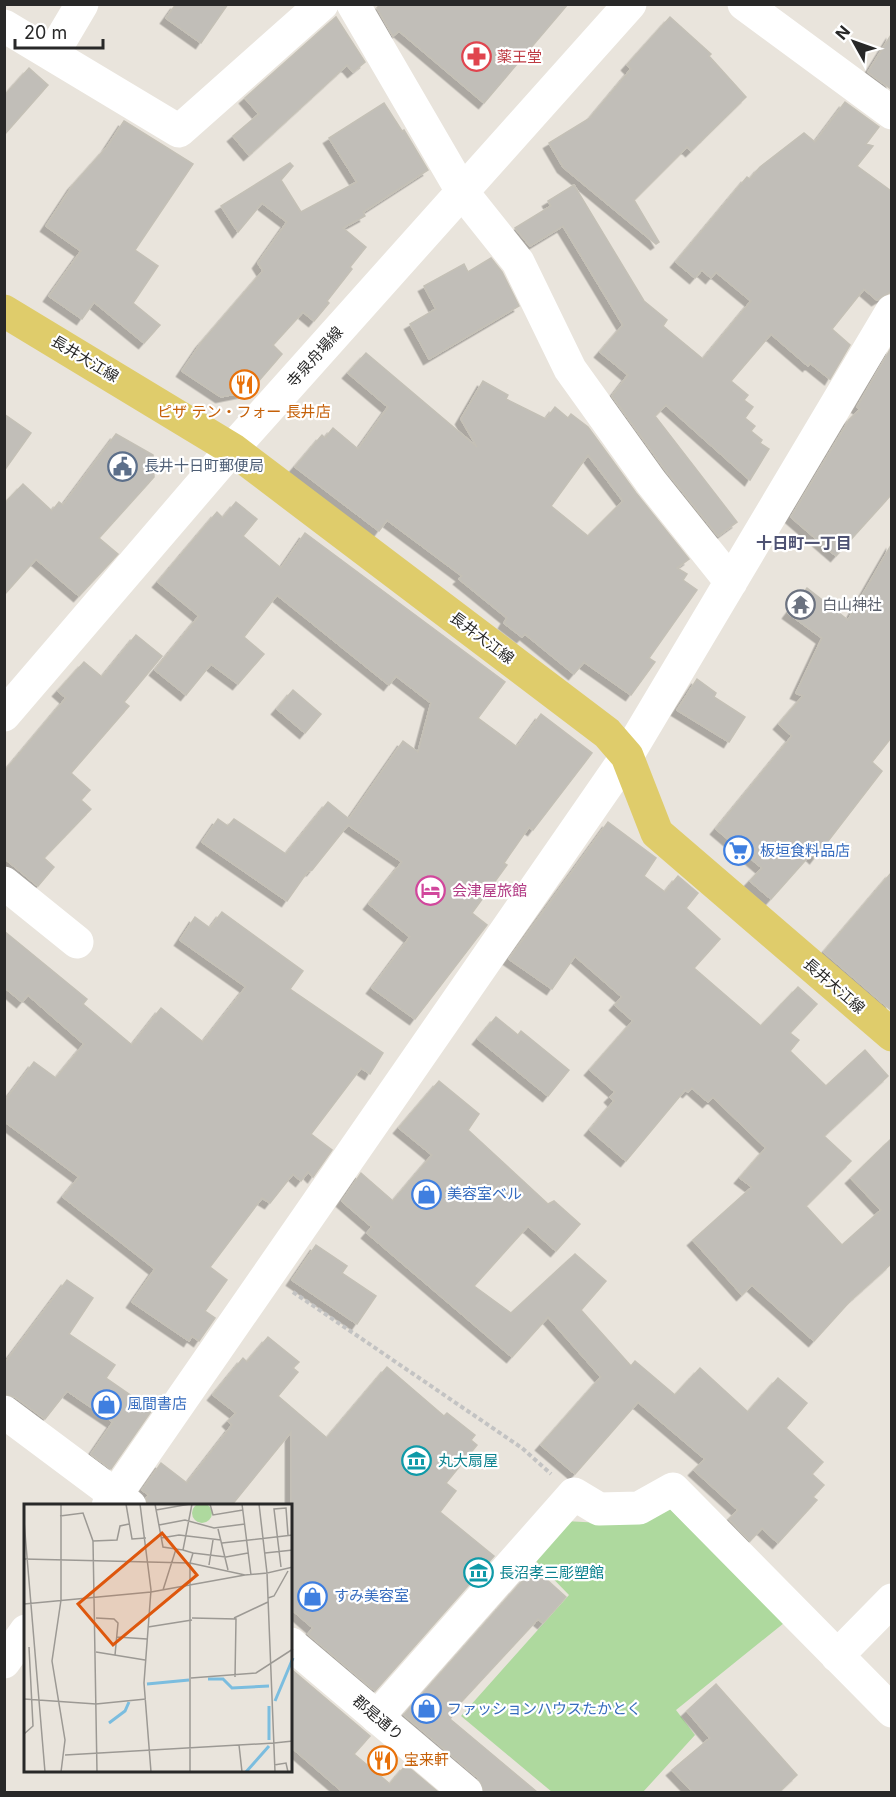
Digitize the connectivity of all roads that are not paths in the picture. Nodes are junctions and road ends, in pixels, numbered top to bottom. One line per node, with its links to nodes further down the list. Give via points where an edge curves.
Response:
1 (82, 4): 7 (street)
2 (322, 4): 7 (street, via 180,131)
3 (353, 4): 9 (street)
4 (630, 4): 9 (street, 寺泉舟場線)
5 (744, 4): 8 (street)
6 (4, 26): 7 (street)
7 (53, 53)
8 (891, 113)
9 (463, 193): 12 (street, 寺泉舟場線); 13 (street, via 518,262 570,369 651,482)
10 (4, 311): 12 (main road, 長井大江線)
11 (891, 311): 13 (street)
12 (232, 449): 14 (street, 寺泉舟場線); 15 (main road, 長井大江線, via 607,732)
13 (731, 582): 15 (street)
14 (4, 715)
15 (627, 756): 18 (main road, 長井大江線, via 657,833); 20 (street, via 267,1275)
16 (4, 883): 17 (street)
17 (77, 942)
18 (891, 1035)
19 (4, 1412): 20 (street)
20 (118, 1502)
21 (891, 1600): 24 (street)
22 (24, 1633): 25 (street)
23 (292, 1645): 27 (street, 郡是通り)
24 (837, 1656): 26 (street); 27 (street, via 674,1490 639,1508 599,1509 574,1494)
25 (4, 1662)
26 (891, 1711)
27 (377, 1717): 28 (street, 郡是通り)
28 (466, 1792)

